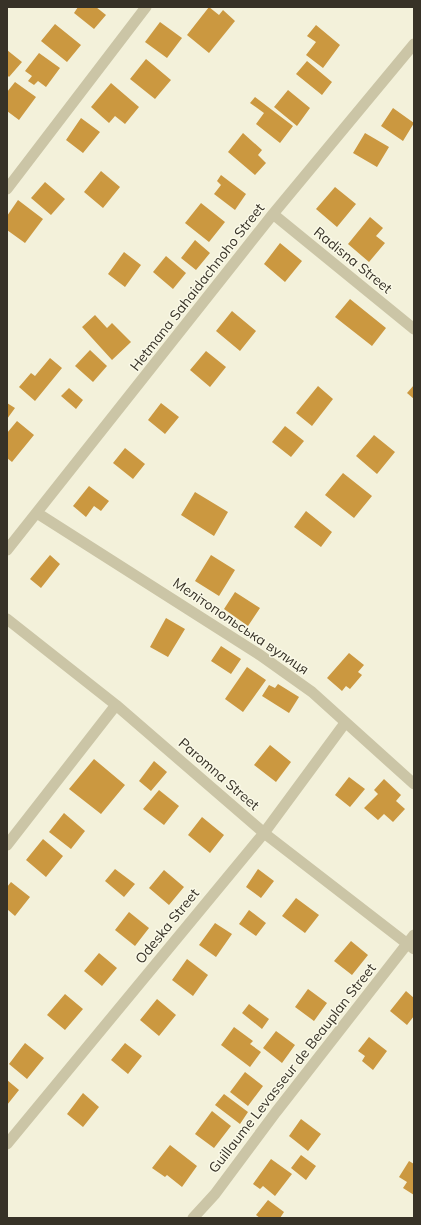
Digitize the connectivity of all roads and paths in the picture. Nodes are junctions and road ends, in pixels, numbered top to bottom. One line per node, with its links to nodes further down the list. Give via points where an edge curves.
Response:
1 (146, 7): 3 (street)
2 (414, 44): 4 (street, Hetmana Sahaidachnoho Street)
3 (7, 189)
4 (274, 214): 5 (street, Radisna Street); 6 (street, Hetmana Sahaidachnoho Street)
5 (414, 329)
6 (37, 513): 7 (street, Hetmana Sahaidachnoho Street); 10 (street, Мелітопольська вулиця, via 260,655 312,692)
7 (7, 550)
8 (7, 619): 9 (street, Paromna Street)
9 (116, 705): 12 (street, Paromna Street); 13 (street)
10 (345, 723): 11 (street, Мелітопольська вулиця); 12 (street, Odeska Street)
11 (414, 784)
12 (264, 833): 14 (street, Paromna Street); 15 (street, Odeska Street)
13 (7, 845)
14 (412, 943): 16 (street, Guillaume Levasseur de Beauplan Street)
15 (7, 1144)
16 (193, 1218)

